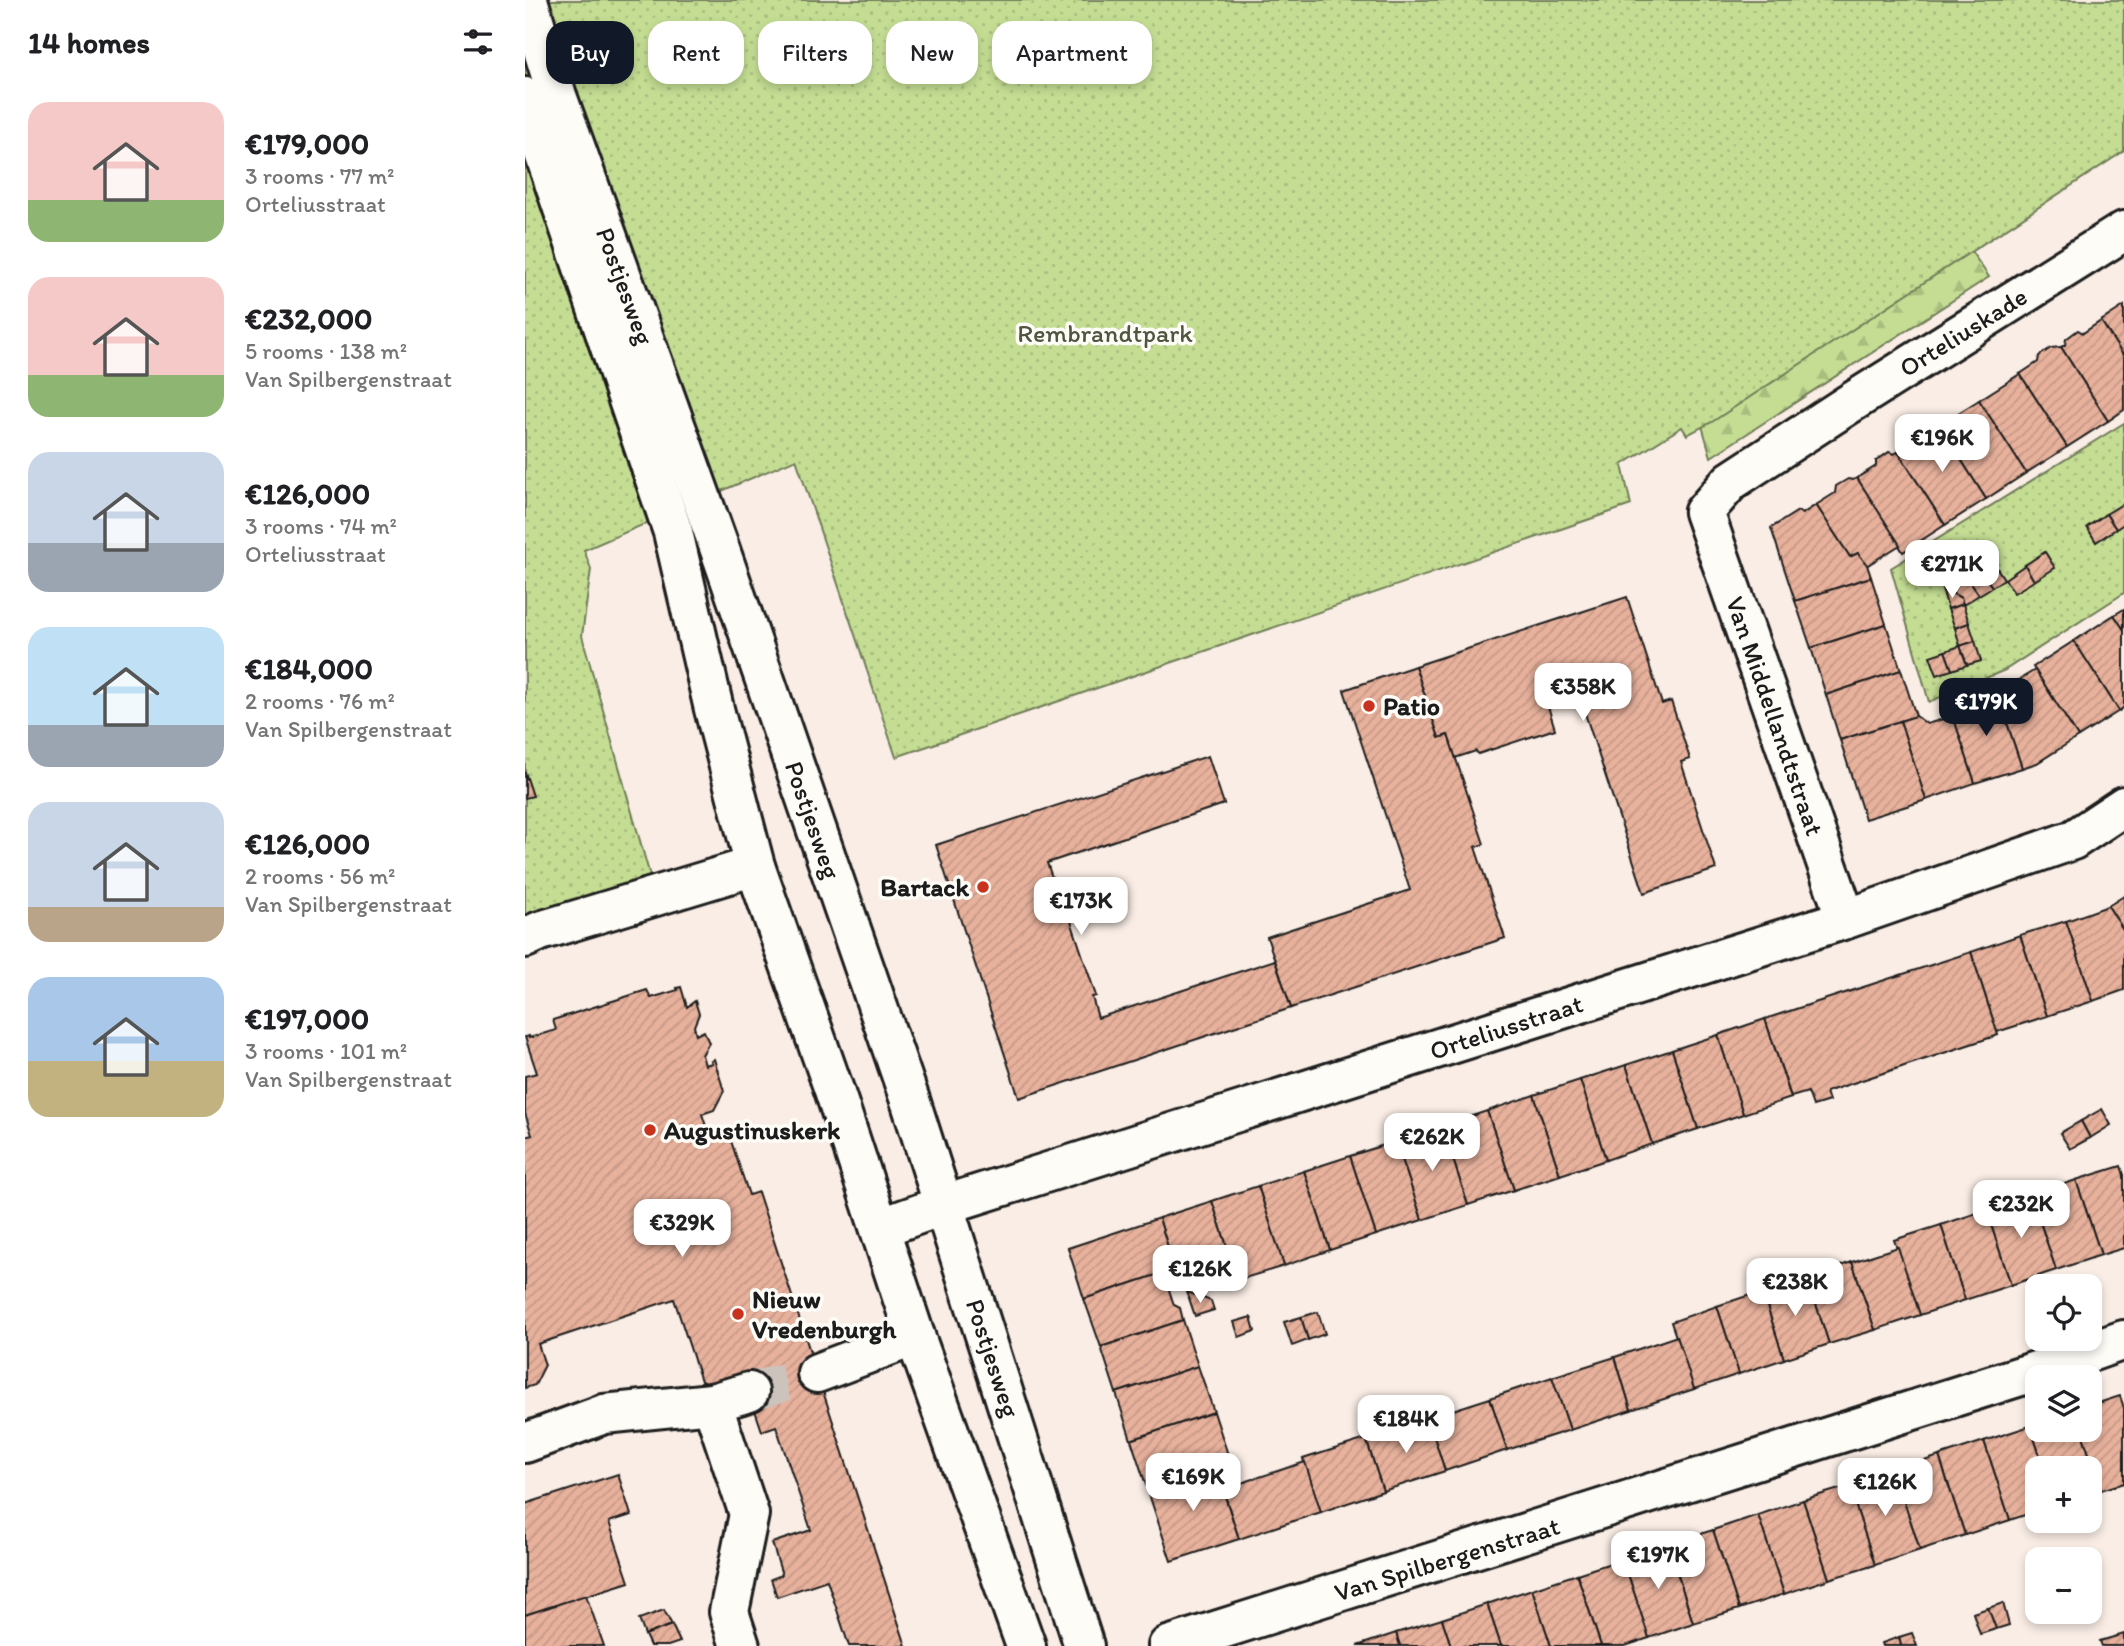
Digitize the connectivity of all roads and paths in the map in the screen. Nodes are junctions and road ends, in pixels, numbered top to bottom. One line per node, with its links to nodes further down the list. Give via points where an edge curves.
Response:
1 (528, 0): 9 (street, Postjesweg, via 557,96 718,544)
2 (525, 97): 6 (street, Postjesweg, via 673,532)
3 (2124, 231): 4 (street, Orteliuskade, via 1731,481)
4 (1704, 512): 7 (street, Van Middellandtstraat)
5 (2124, 806): 7 (street, Orteliusstraat, via 2073,840)
6 (755, 866): 8 (street); 10 (street, Postjesweg)
7 (1846, 919): 9 (street, Orteliusstraat)
8 (525, 938)
9 (944, 1205): 10 (street, Orteliusstraat); 19 (street, Postjesweg)
10 (880, 1228): 11 (street, Postjesweg)
11 (915, 1336): 13 (street); 18 (street, Postjesweg)
12 (2124, 1340): 20 (street, Van Spilbergenstraat)
13 (817, 1373)
14 (749, 1392): 15 (street)
15 (712, 1402): 16 (street, via 604,1414); 17 (street, via 748,1514 729,1612)
16 (525, 1443)
17 (740, 1646)
18 (1026, 1646)
19 (1084, 1646)
20 (1168, 1646)

